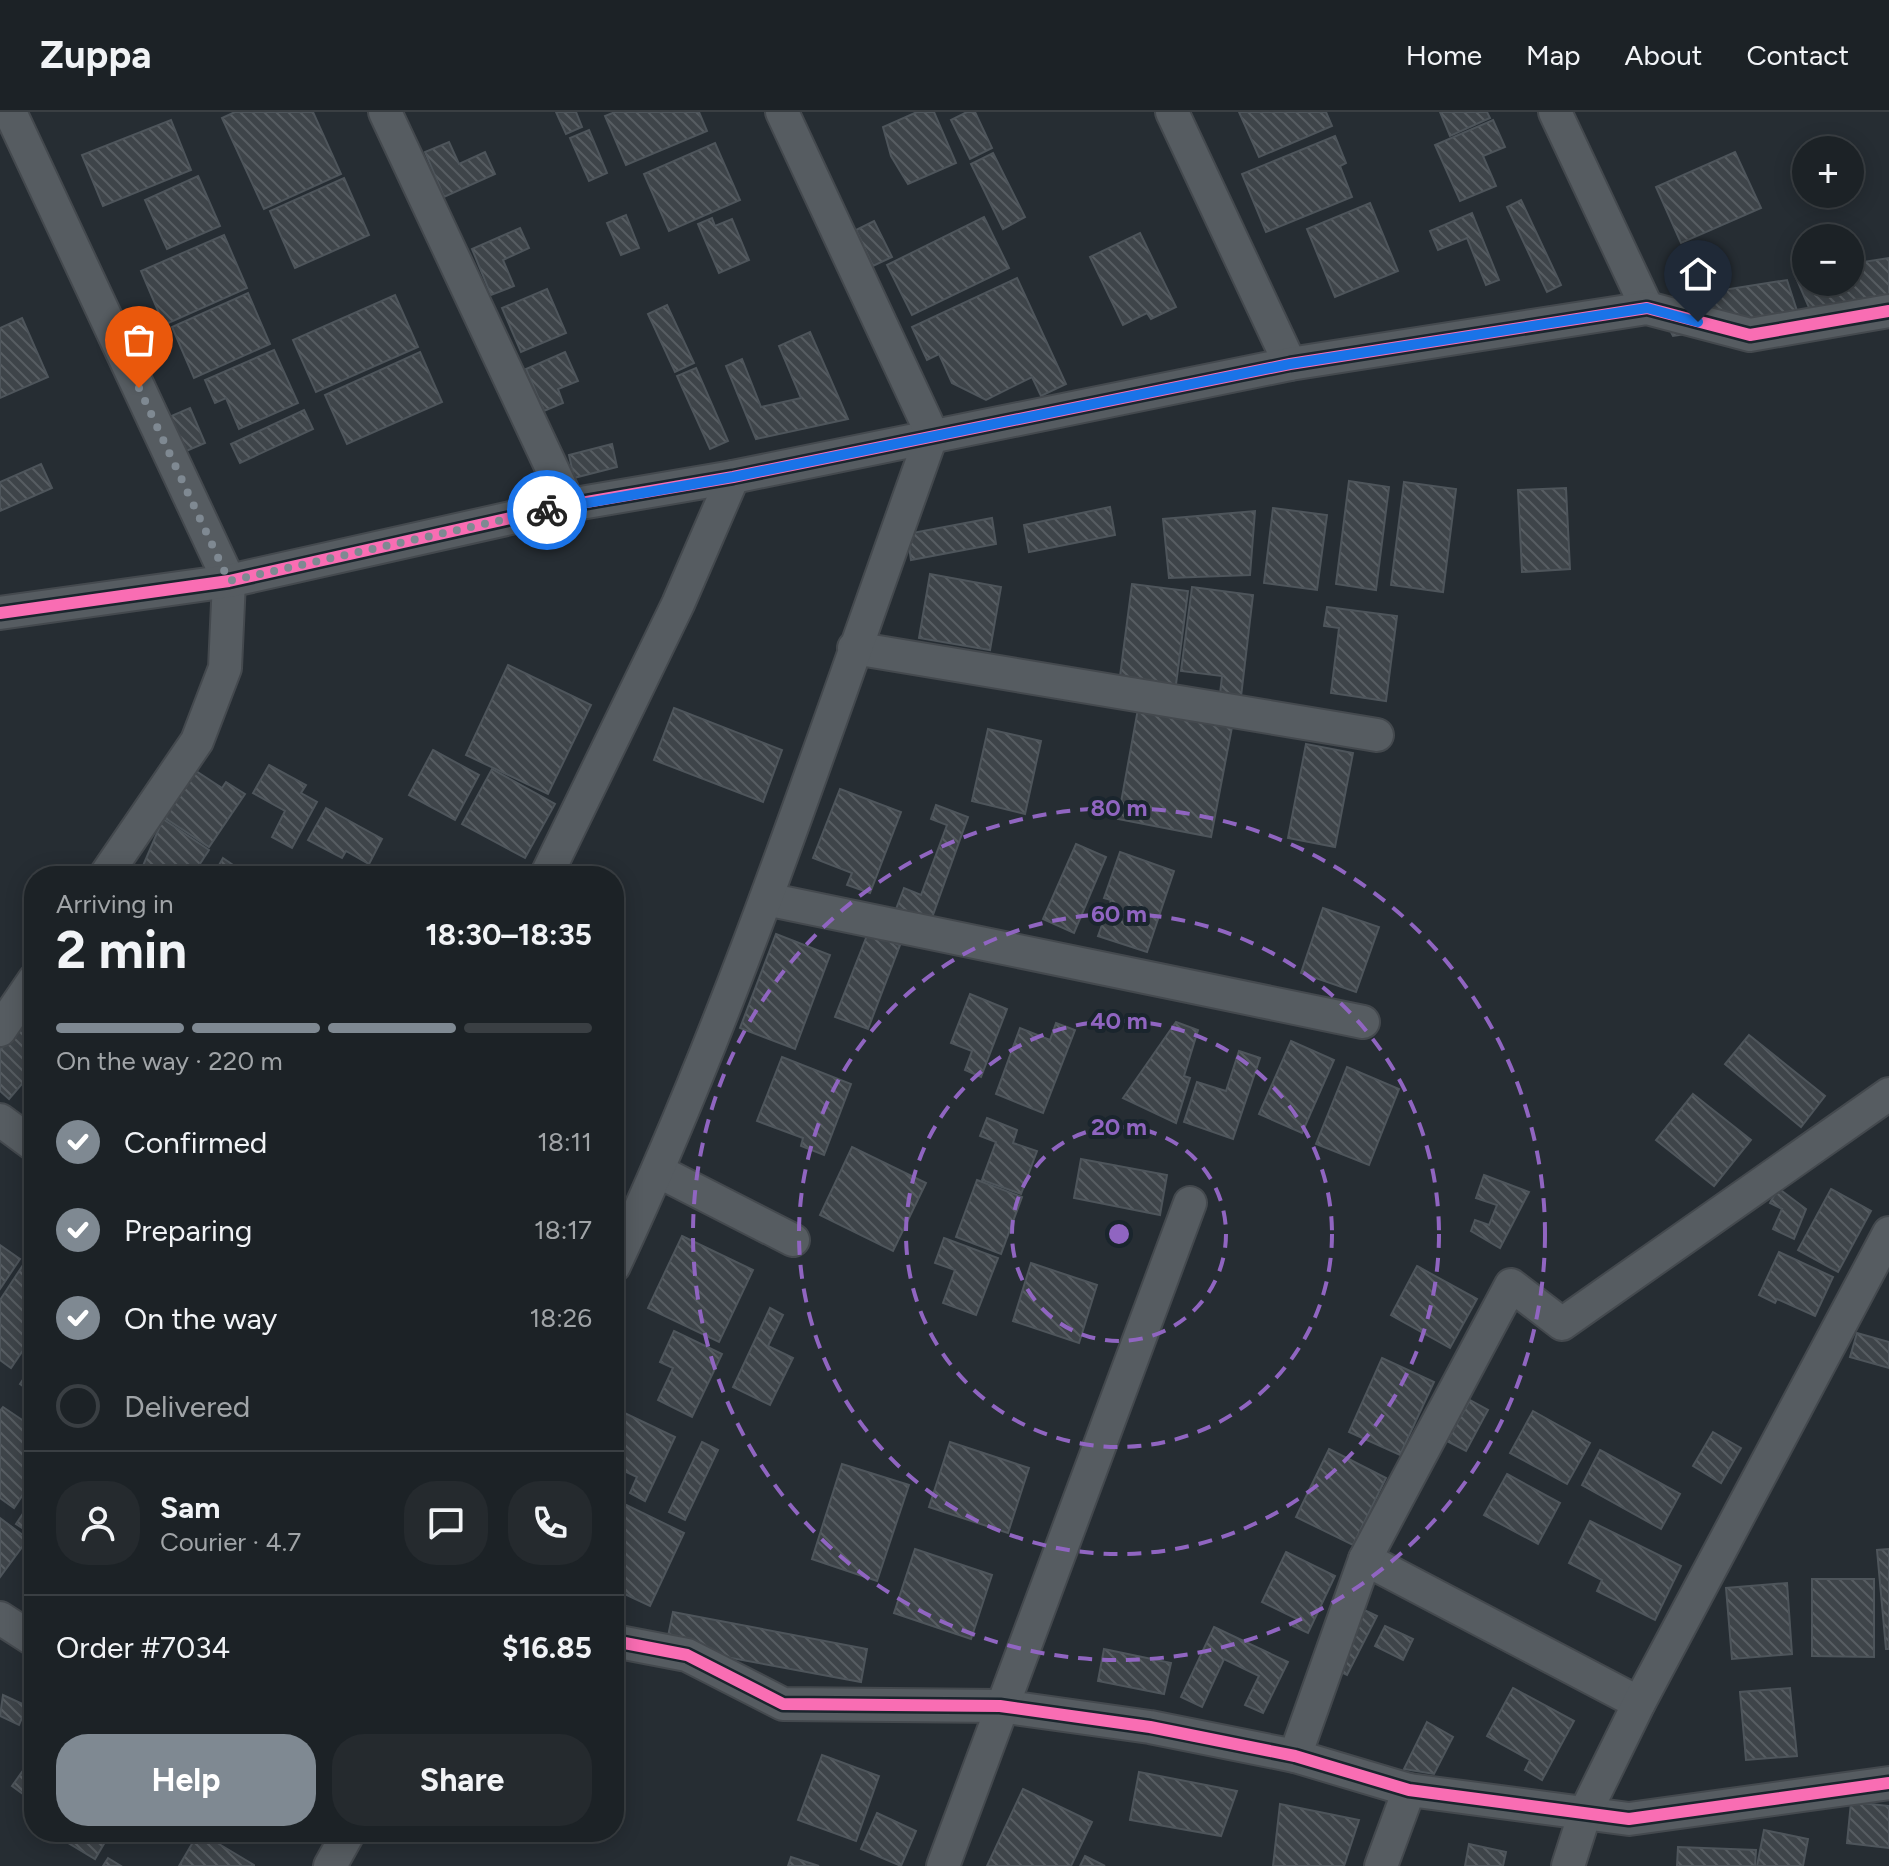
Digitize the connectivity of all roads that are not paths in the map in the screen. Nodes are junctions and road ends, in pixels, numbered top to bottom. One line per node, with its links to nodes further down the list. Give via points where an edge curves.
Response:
1 (10, 112): 12 (street)
2 (385, 112): 11 (street)
3 (782, 112): 9 (street)
4 (1172, 112): 8 (street)
5 (1555, 112): 6 (street)
6 (1647, 308): 7 (street, via 1750,335); 8 (street)
7 (1889, 311)
8 (1290, 364): 9 (street)
9 (932, 434): 10 (street); 14 (street)
10 (733, 477): 11 (street); 17 (street, via 678,604)
11 (569, 505): 12 (street)
12 (229, 581): 13 (street); 16 (street, via 225,668 197,741)
13 (0, 613)
14 (854, 648): 15 (street); 18 (street)
15 (1377, 735)
16 (115, 866)
17 (551, 866)
18 (766, 899): 20 (street); 25 (street)
19 (24, 995): 21 (street)
20 (1363, 1022)
21 (0, 1030)
22 (1889, 1094): 30 (street, via 1562,1324 1511,1285)
23 (0, 1120): 24 (street)
24 (24, 1138)
25 (658, 1171): 28 (street); 29 (street)
26 (1190, 1203): 35 (street)
27 (1889, 1233): 34 (street)
28 (793, 1240)
29 (624, 1244)
30 (1365, 1559): 34 (street); 36 (street)
31 (0, 1618): 32 (street)
32 (24, 1634)
33 (624, 1643): 35 (street, via 687,1655 783,1704)
34 (1639, 1703): 39 (street)
35 (1000, 1706): 36 (street, via 1150,1727); 40 (street)
36 (1295, 1756): 38 (street)
37 (1889, 1783): 39 (street, via 1629,1819)
38 (1409, 1790): 39 (street); 41 (street)
39 (1585, 1813): 42 (street)
40 (943, 1866)
41 (1381, 1866)
42 (1568, 1866)

